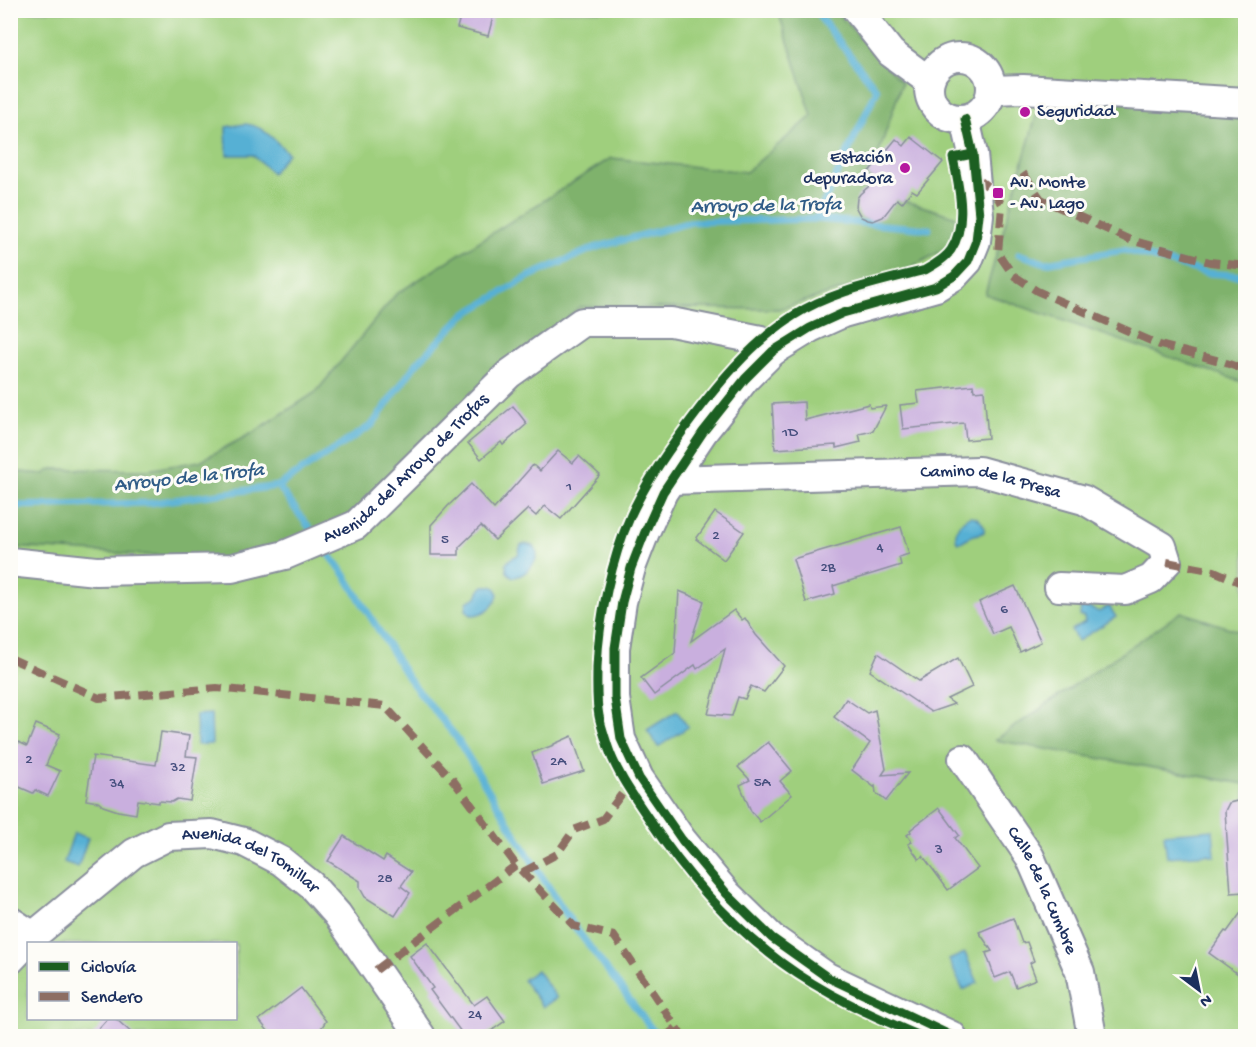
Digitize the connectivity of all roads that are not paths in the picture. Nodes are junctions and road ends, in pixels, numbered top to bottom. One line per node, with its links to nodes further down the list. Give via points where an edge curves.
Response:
1 (857, 10): 2 (street, via 891,53)
2 (929, 81): 3 (street, via 935,69 958,57 982,66); 5 (street, via 933,105 952,118)
3 (991, 90): 4 (street); 5 (street, via 987,104)
4 (1245, 102)
5 (964, 119): 6 (street, via 973,154 979,215 976,241 968,261 936,287 843,313)
6 (772, 351): 7 (street, via 745,379); 8 (street, Avenida del Arroyo de Trofas, via 761,340 671,322 582,322 509,374 356,525 285,555 232,568 96,571)
7 (670, 480): 9 (street, Camino de la Presa, via 979,471 1084,500 1162,546 1167,562 1151,579 1125,590); 14 (street, via 631,568 615,648 615,698 621,739 639,778 682,840 727,894 772,938 827,976)
8 (10, 562)
9 (1059, 587)
10 (963, 759): 15 (street, Calle de la Cumbre, via 1030,857 1080,972)
11 (22, 929): 12 (street, Avenida del Tomillar); 13 (street, Avenida del Tomillar, via 134,853 168,836 212,834 244,842 281,861 311,885 337,914)
12 (10, 960)
13 (421, 1036)
14 (952, 1036)
15 (1092, 1036)

